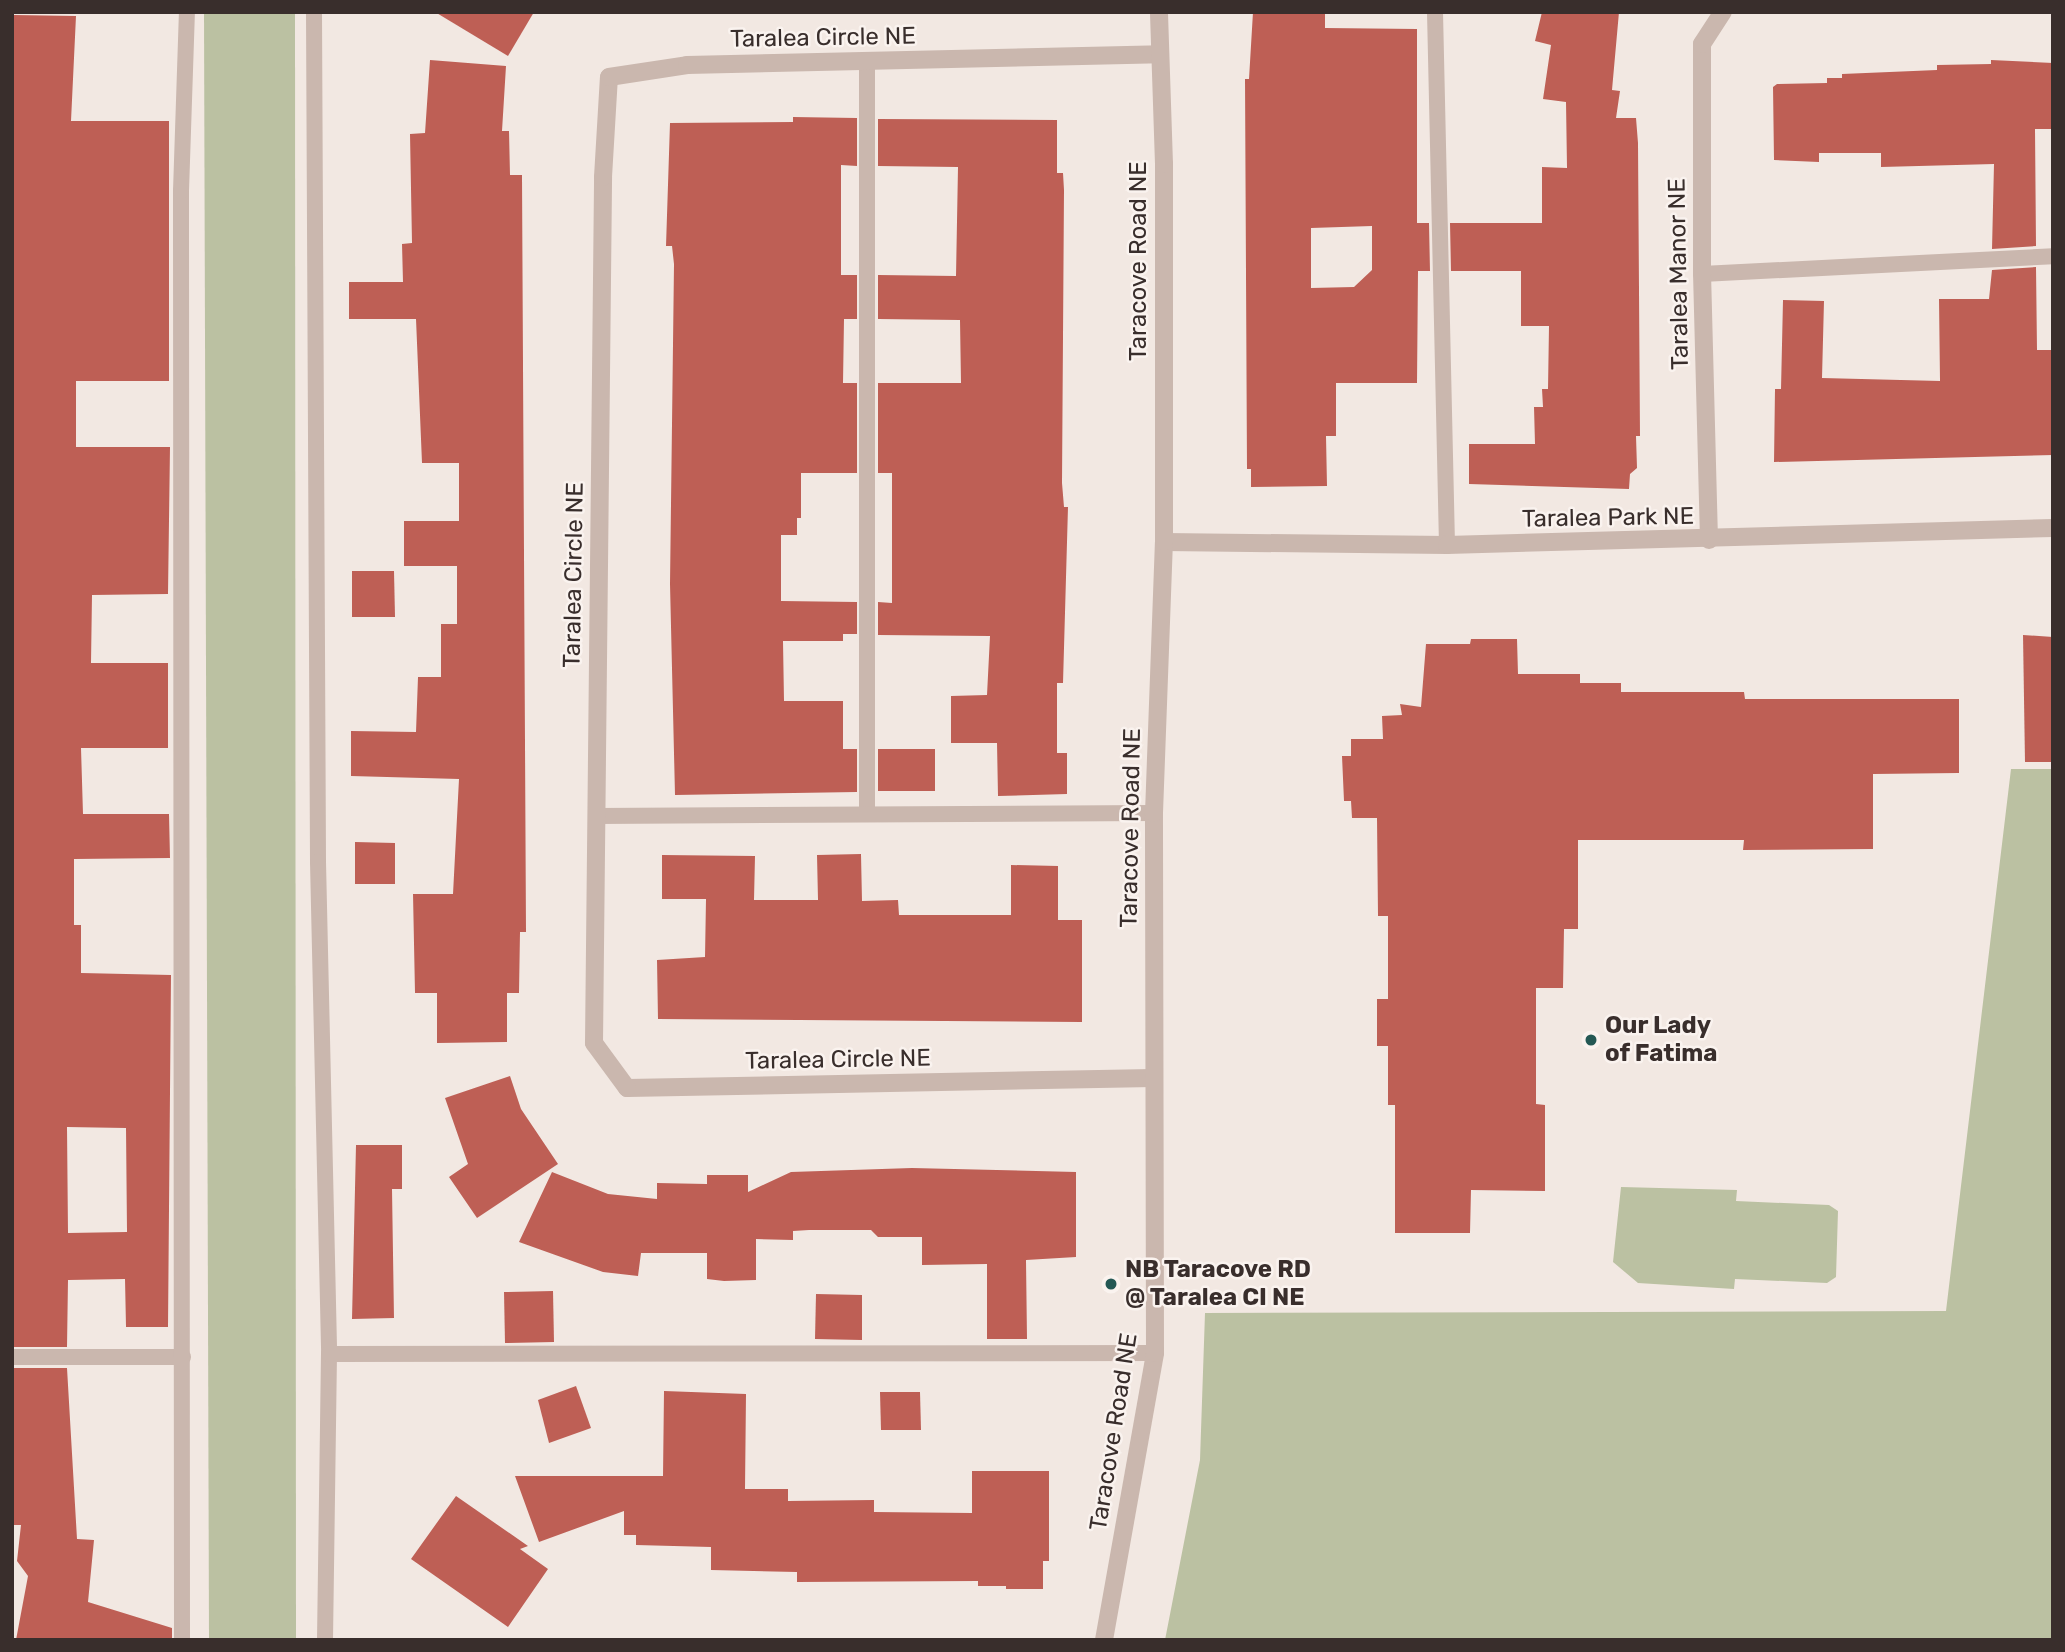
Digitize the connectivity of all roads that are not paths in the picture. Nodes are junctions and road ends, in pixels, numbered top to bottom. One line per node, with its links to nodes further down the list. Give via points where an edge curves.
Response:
1 (187, 12): 21 (lane, via 181,191)
2 (314, 12): 19 (lane, via 318,862)
3 (1159, 12): 6 (street, Taracove Road NE)
4 (1435, 12): 13 (lane)
5 (1723, 12): 9 (street, Taralea Manor NE, via 1703,44)
6 (1160, 54): 7 (street, Taralea Circle NE); 12 (street, Taracove Road NE)
7 (867, 61): 15 (lane); 16 (street, Taralea Circle NE, via 687,65 609,77 603,177)
8 (2053, 256): 9 (lane)
9 (1702, 274): 11 (street, Taralea Manor NE)
10 (2053, 528): 11 (street, Taralea Park NE)
11 (1709, 540): 13 (street, Taralea Park NE)
12 (1164, 542): 13 (street, Taralea Park NE); 14 (street, Taracove Road NE)
13 (1447, 545)
14 (1154, 813): 15 (lane); 17 (street, Taracove Road NE)
15 (867, 814): 16 (lane)
16 (596, 816): 17 (street, Taralea Circle NE, via 594,1043 627,1088)
17 (1153, 1078): 18 (street, Taracove Road NE)
18 (1155, 1353): 19 (lane); 24 (street, Taracove Road NE)
19 (329, 1354): 23 (lane)
20 (12, 1357): 21 (lane)
21 (183, 1357): 22 (lane)
22 (182, 1640)
23 (325, 1640)
24 (1104, 1640)

